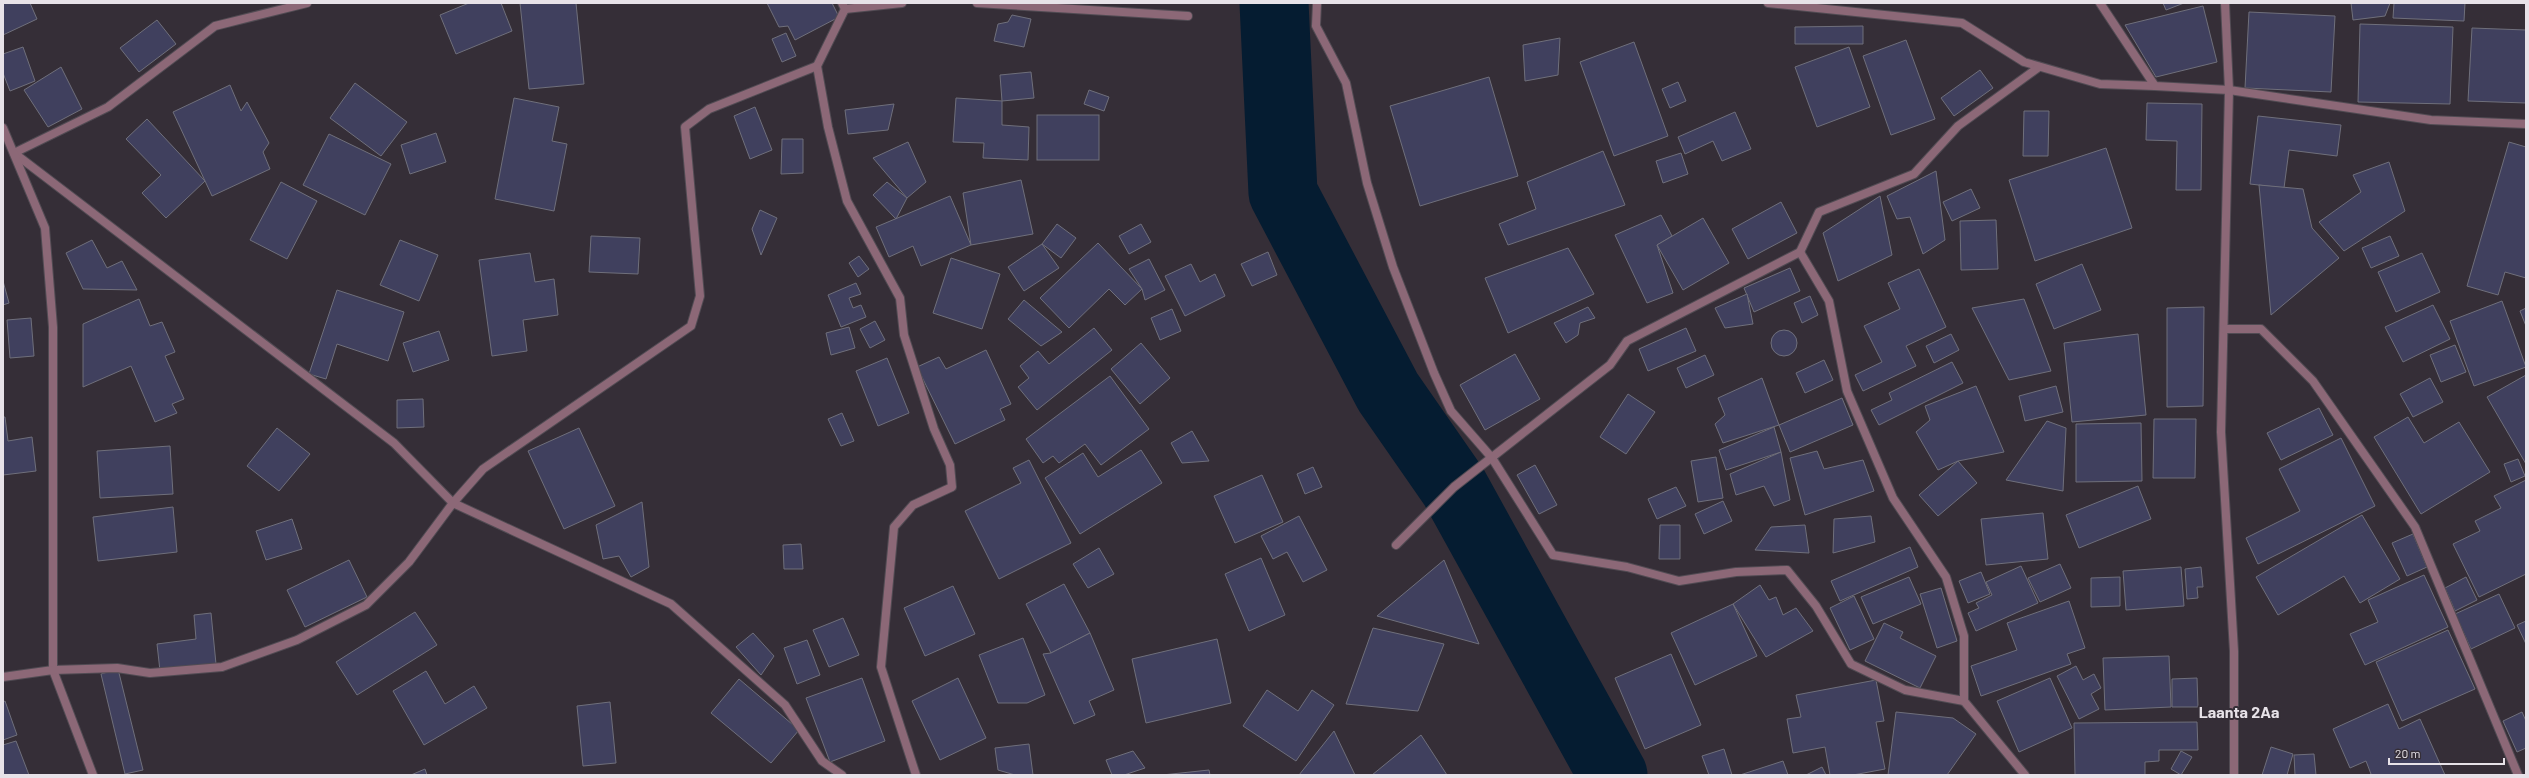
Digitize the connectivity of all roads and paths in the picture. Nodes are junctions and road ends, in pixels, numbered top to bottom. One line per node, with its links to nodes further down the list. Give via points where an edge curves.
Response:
1 (307, 3): 16 (street, via 215,26 108,107)
2 (902, 3): 8 (street)
3 (977, 3): 9 (street)
4 (1316, 3): 19 (street, via 1316,26 1346,83 1366,183 1398,281 1434,373 1452,411)
5 (1768, 3): 11 (street, via 1962,23 2024,62)
6 (2100, 3): 12 (street)
7 (2225, 3): 13 (street)
8 (844, 6): 10 (street)
9 (1188, 16)
10 (817, 66): 20 (street, via 709,109 685,127 700,296 691,326 483,469); 27 (street, via 828,127 847,201 900,298 904,335 934,429 950,465 952,487 913,506 894,527 880,667)
11 (2039, 66): 12 (street, via 2100,84); 17 (street, via 1958,126 1914,174 1819,212)
12 (2154, 86): 13 (street)
13 (2229, 90): 14 (street, via 2431,120); 18 (street)
14 (2526, 124)
15 (3, 128): 16 (street)
16 (14, 153): 20 (street, via 394,443); 22 (street, via 45,228 53,327)
17 (1800, 252): 19 (street, via 1627,341 1610,365); 24 (street, via 1829,301 1847,391 1893,498 1946,577 1964,636)
18 (2224, 329): 29 (street, via 2221,432 2234,651); 30 (street, via 2261,329 2313,381 2415,527)
19 (1492, 458): 21 (street, via 1454,487); 24 (street, via 1553,556 1627,567 1679,581 1736,572 1787,570 1816,606 1851,664 1905,690)
20 (453, 503): 22 (street, via 409,562 366,605 297,640 222,667 150,673 117,668); 26 (street, via 672,604 785,705 822,761)
21 (1396, 545)
22 (53, 670): 23 (street); 25 (street)
23 (3, 677)
24 (1964, 701): 28 (street)
25 (93, 775)
26 (842, 775)
27 (916, 775)
28 (2025, 775)
29 (2234, 775)
30 (2518, 775)

